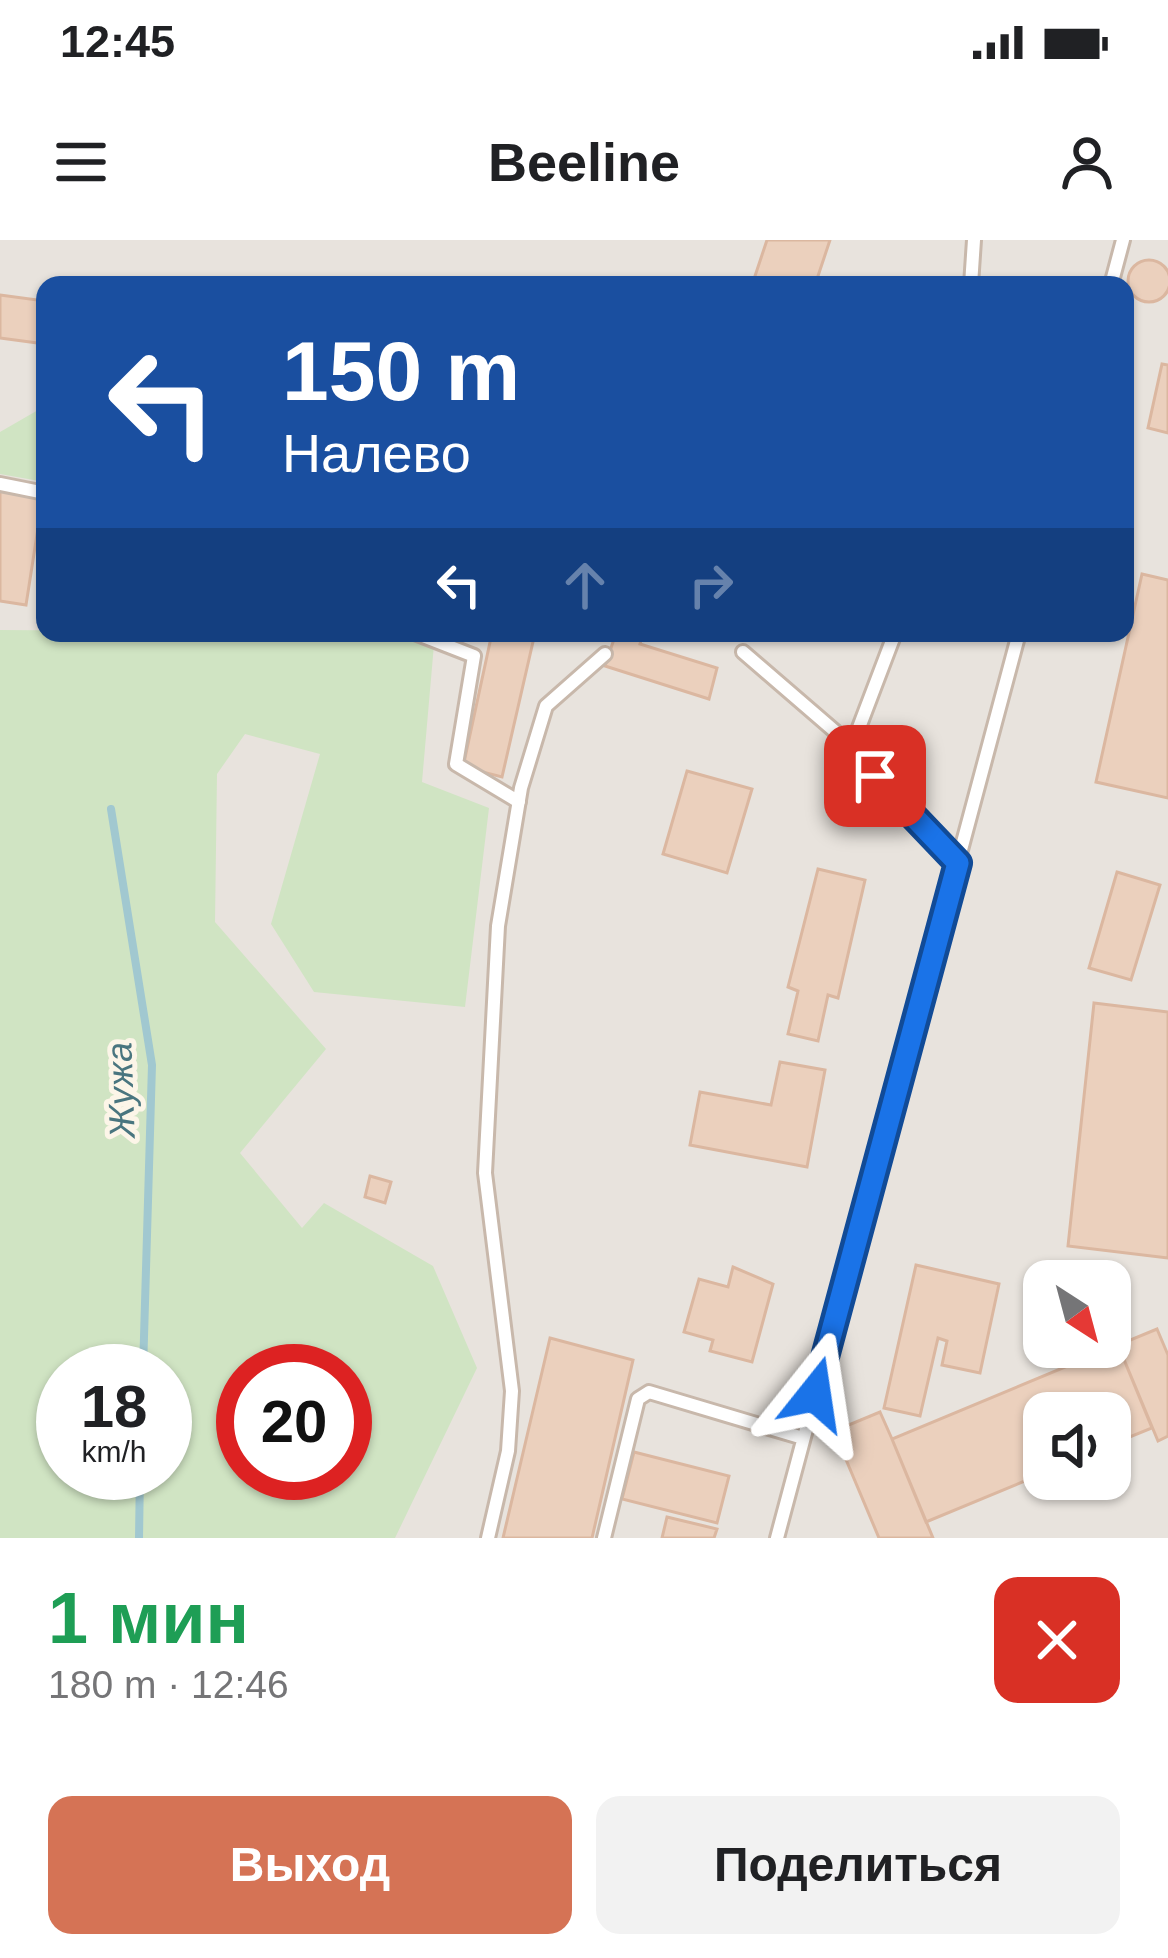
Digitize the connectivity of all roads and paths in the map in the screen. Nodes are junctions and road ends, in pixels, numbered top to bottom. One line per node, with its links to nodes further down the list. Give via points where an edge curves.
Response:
1 (974, 240): 3 (lane)
2 (1124, 240): 4 (lane)
3 (972, 276)
4 (1114, 276)
5 (0, 484): 6 (lane)
6 (36, 491)
7 (439, 642): 13 (lane, via 474,656 456,764)
8 (892, 642): 12 (lane)
9 (1017, 642): 14 (lane)
10 (742, 652): 12 (lane)
11 (605, 654): 13 (lane, via 546,706)
12 (852, 746): 14 (lane)
13 (519, 802): 16 (lane, via 488,1042 485,1173 512,1391)
14 (958, 863): 15 (lane)
15 (803, 1438): 17 (lane, via 649,1393 638,1399); 18 (lane)
16 (488, 1538)
17 (604, 1538)
18 (777, 1538)

